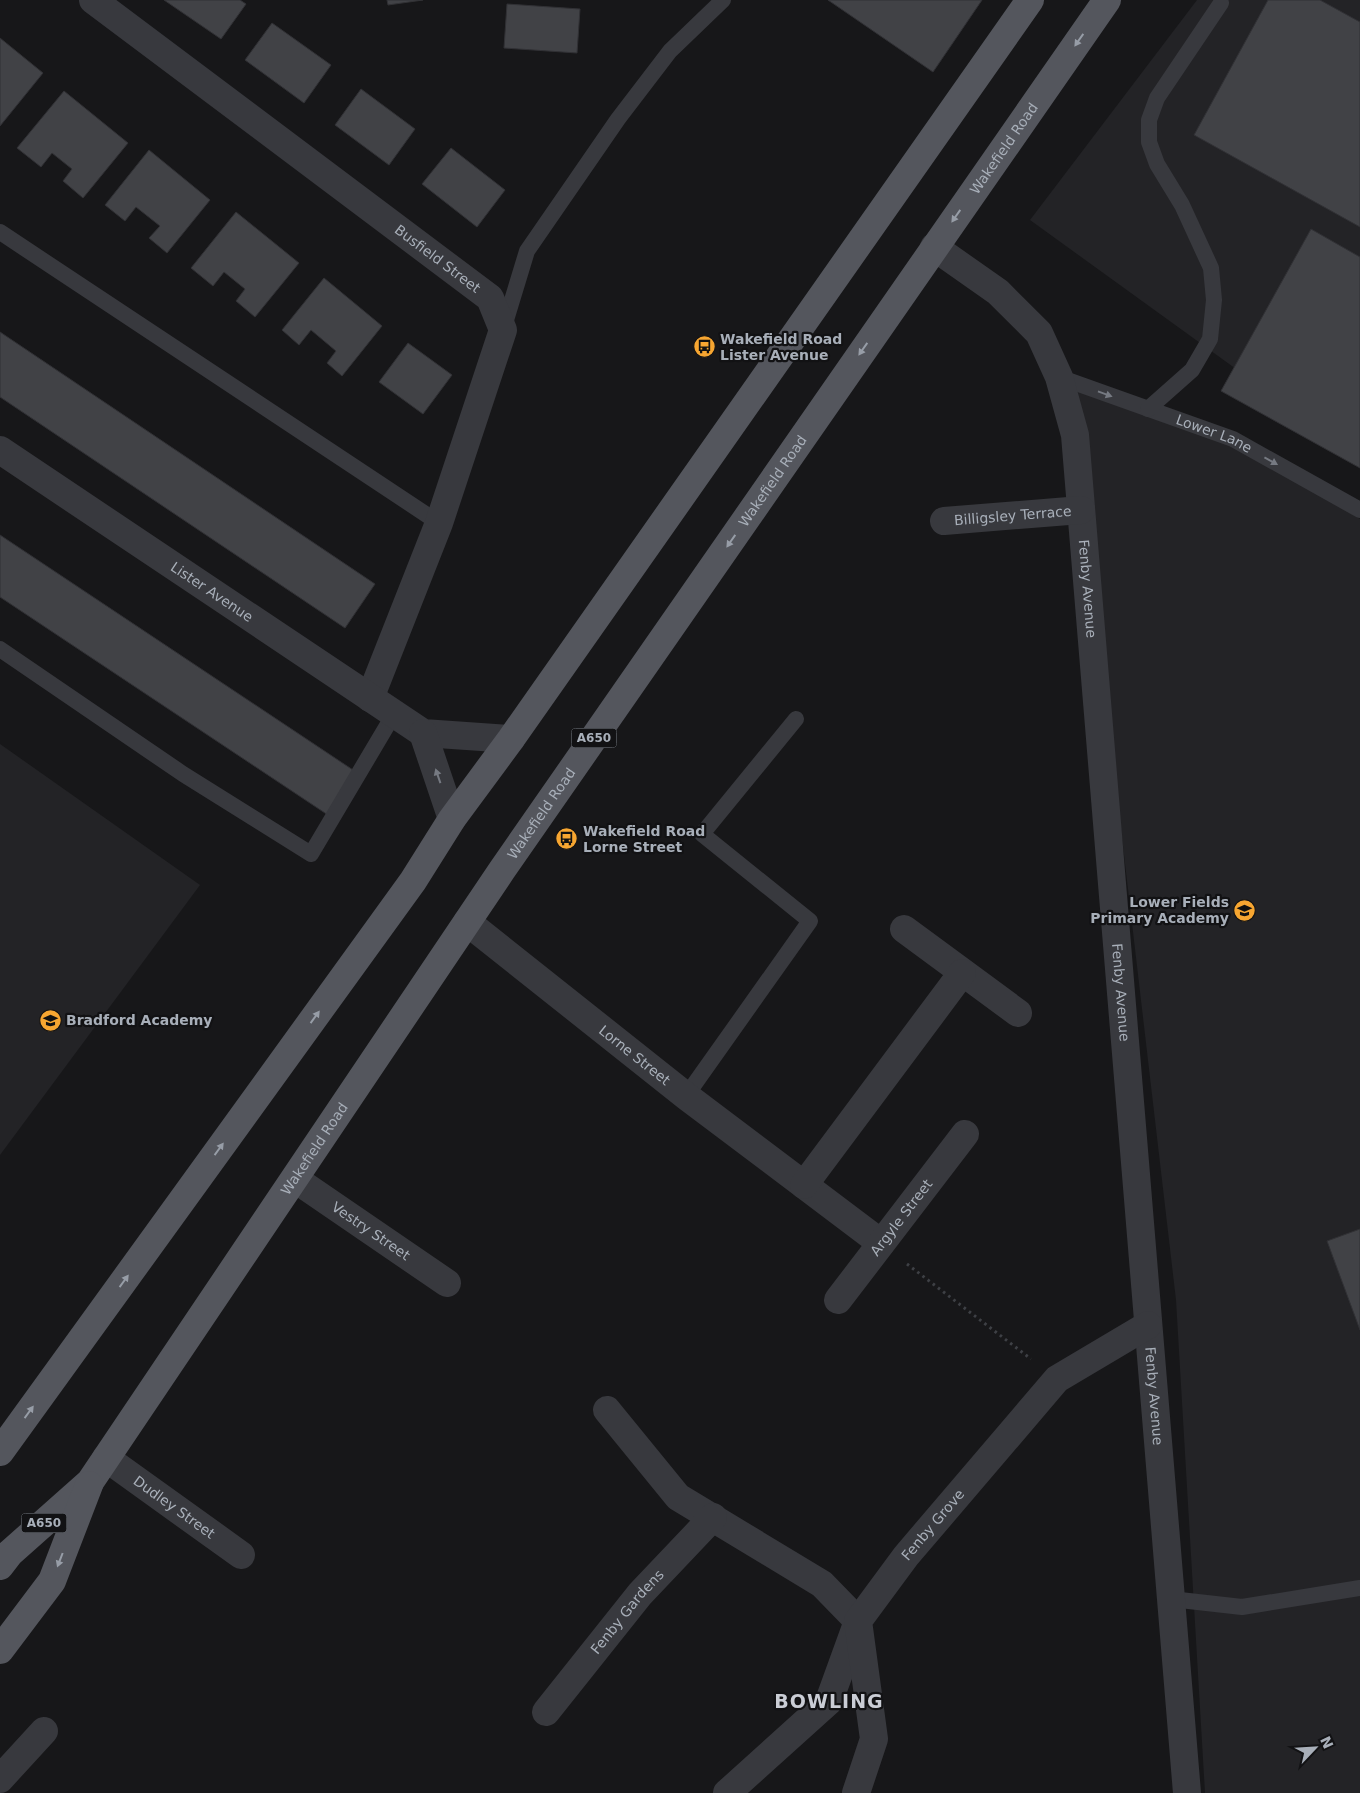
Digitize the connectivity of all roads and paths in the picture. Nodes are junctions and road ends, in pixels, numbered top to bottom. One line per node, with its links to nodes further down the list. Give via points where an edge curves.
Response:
1 (93, 0): 8 (street, Busfield Street, via 490,298)
2 (724, 0): 8 (lane, via 670,51 526,251)
3 (1030, 0): 21 (main road)
4 (1107, 0): 7 (main road, Wakefield Road / A650, one-way to 7)
5 (1221, 3): 10 (lane, via 1157,98 1149,120 1150,142 1157,164 1182,205 1211,268 1214,300 1210,339 1192,370)
6 (0, 232): 15 (lane)
7 (934, 247): 9 (street, Fenby Avenue, via 998,292 1039,333); 23 (main road, Wakefield Road / A650, one-way to 23)
8 (503, 330): 15 (street)
9 (1059, 377): 10 (lane, Lower Lane, one-way to 10); 12 (street, Fenby Avenue, via 1075,435)
10 (1148, 409): 13 (lane, Lower Lane, one-way to 13, via 1233,440)
11 (0, 450): 17 (street, Lister Avenue)
12 (1081, 510): 14 (street, Billigsley Terrace); 34 (street, Fenby Avenue)
13 (1360, 510)
14 (944, 521)
15 (439, 523): 17 (street)
16 (0, 649): 18 (lane, via 175,769 311,854)
17 (370, 698): 18 (street, Lister Avenue)
18 (394, 714): 20 (street, Lister Avenue)
19 (796, 718): 27 (lane, via 702,834 810,921)
20 (423, 733): 21 (street, Lister Avenue); 22 (street, one-way to 20)
21 (511, 739): 22 (main road)
22 (452, 818): 37 (main road, one-way to 22, via 413,881)
23 (467, 922): 27 (street, Lorne Street); 29 (main road, Wakefield Road / A650)
24 (904, 929): 25 (street)
25 (962, 973): 26 (street); 30 (street)
26 (1018, 1013)
27 (686, 1096): 30 (street, Lorne Street)
28 (965, 1134): 31 (street, Argyle Street)
29 (295, 1179): 32 (street, Vestry Street); 38 (main road, Wakefield Road / A650)
30 (804, 1185): 31 (street, Lorne Street)
31 (881, 1243): 33 (street, Argyle Street); 35 (path)
32 (447, 1283)
33 (838, 1300)
34 (1148, 1325): 35 (street, Fenby Grove); 44 (street, Fenby Avenue)
35 (1057, 1379): 45 (street, Fenby Grove, via 906,1556)
36 (608, 1410): 40 (street, via 678,1497)
37 (0, 1452)
38 (106, 1458): 39 (main road, Wakefield Road / A650); 41 (street, Dudley Street)
39 (90, 1482): 42 (main road, Wakefield Road / A650, via 10,1553); 46 (main road, one-way to 46, via 52,1581)
40 (713, 1517): 45 (street, via 822,1584); 47 (street, Fenby Gardens, via 640,1594)
41 (241, 1555)
42 (0, 1566)
43 (1360, 1588): 44 (lane, via 1242,1607)
44 (1172, 1599): 52 (street, Fenby Avenue)
45 (858, 1621): 50 (street, Fenby Grove, via 829,1702); 51 (street, via 874,1739)
46 (0, 1650)
47 (546, 1712)
48 (44, 1731): 49 (street)
49 (0, 1779)
50 (727, 1793)
51 (856, 1793)
52 (1187, 1793)

